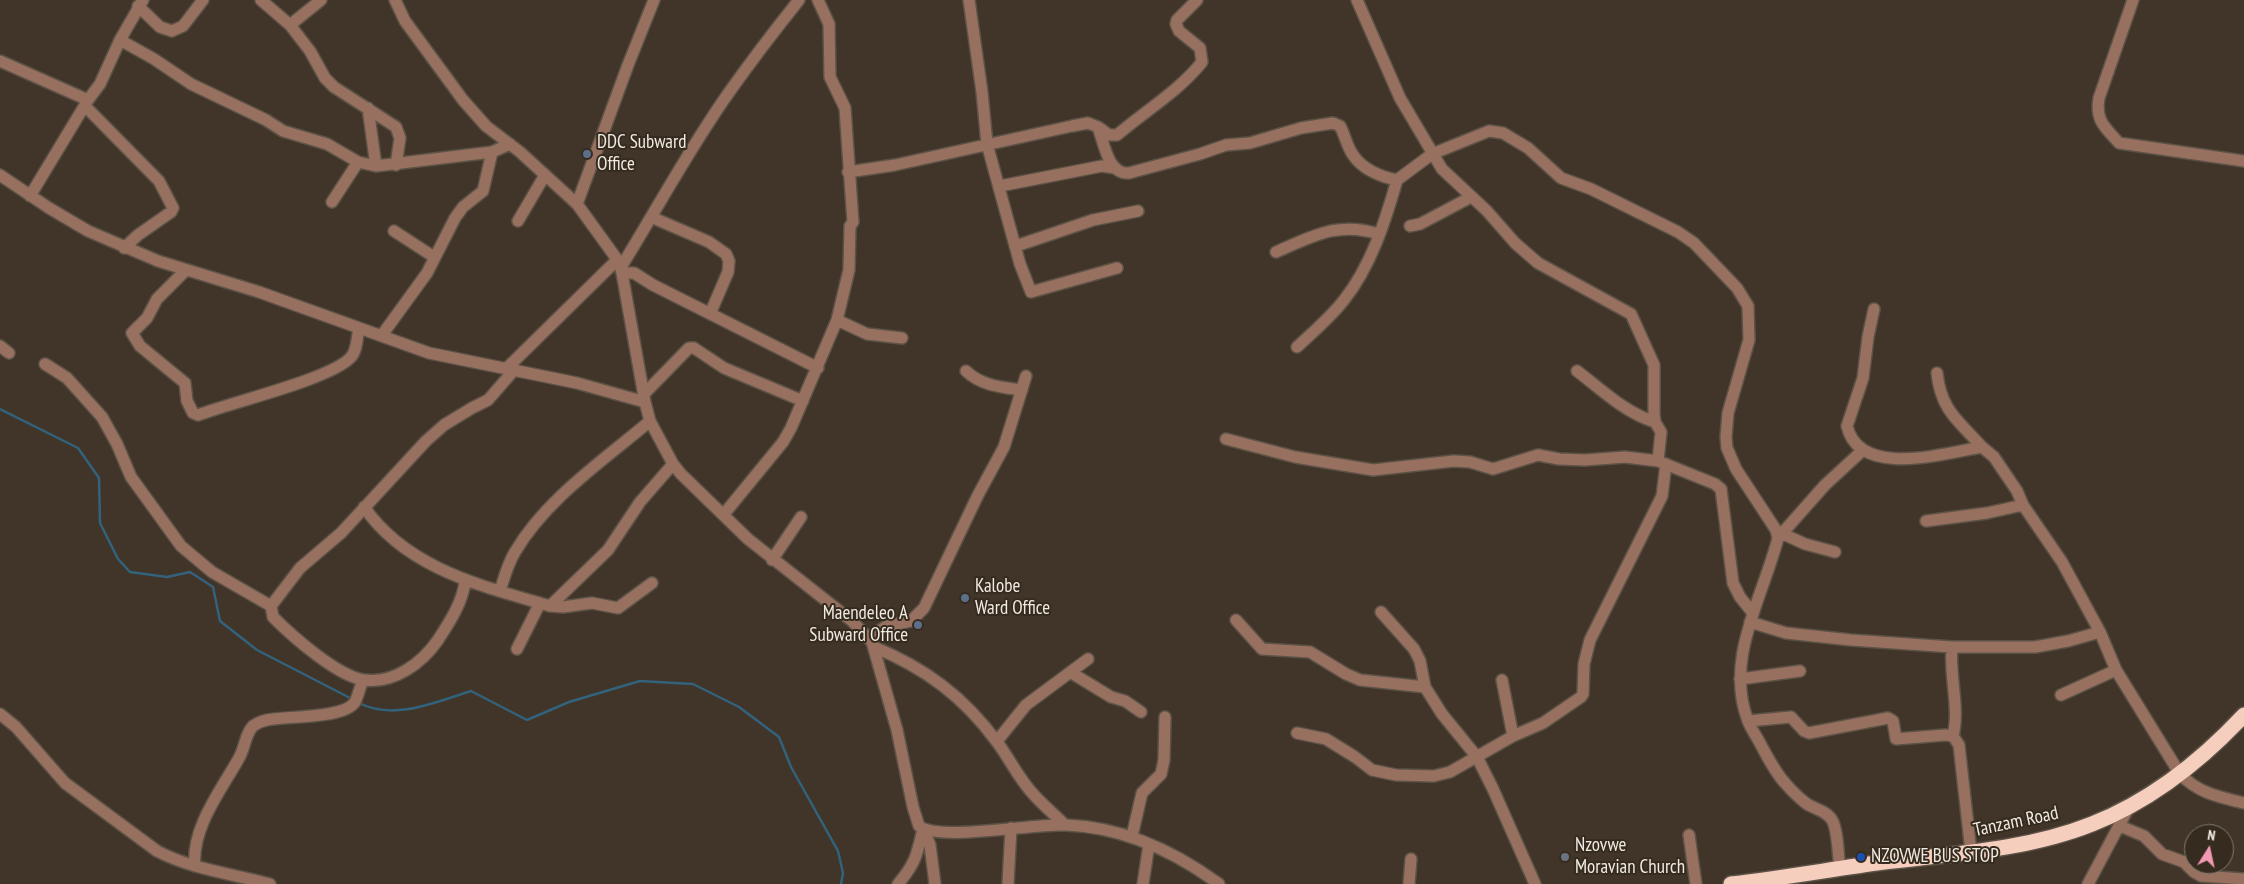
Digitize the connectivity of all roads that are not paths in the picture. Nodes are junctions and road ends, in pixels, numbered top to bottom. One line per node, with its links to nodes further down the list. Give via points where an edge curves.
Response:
1 (204, 0): 12 (street, via 183,26 172,31 160,27)
2 (261, 0): 13 (street)
3 (321, 0): 13 (street)
4 (395, 0): 19 (street, via 405,21 463,100 486,126)
5 (654, 0): 36 (street)
6 (799, 0): 38 (street, via 729,92)
7 (818, 0): 28 (street, via 829,24 830,77 845,108)
8 (969, 0): 20 (street)
9 (1197, 0): 18 (street, via 1176,24 1200,48 1202,62 1175,90 1117,135 1109,135)
10 (1357, 0): 22 (street, via 1400,98)
11 (2133, 0): 23 (street, via 2099,98 2099,121 2119,143)
12 (140, 3): 14 (street)
13 (290, 25): 17 (street, via 325,78)
14 (120, 40): 16 (street, via 100,84); 24 (street, via 191,84 266,120 274,127 327,144)
15 (0, 61): 16 (street)
16 (87, 103): 33 (street); 44 (street, via 159,181 172,208)
17 (368, 108): 25 (street, via 399,131); 26 (street)
18 (1098, 127): 20 (street, via 1088,124 1072,126); 27 (street)
19 (510, 144): 21 (street); 30 (street)
20 (988, 144): 28 (street); 32 (street)
21 (492, 152): 25 (street); 46 (street, via 483,191 459,212)
22 (1432, 154): 31 (street); 34 (street); 79 (street, via 1490,131 1503,133 1528,148 1566,181 1591,189 1686,237 1737,288 1748,306 1749,340 1728,413 1727,448 1736,469)
23 (2244, 161)
24 (358, 162): 26 (street); 35 (street)
25 (396, 165): 26 (street)
26 (376, 166)
27 (1115, 168): 31 (street, via 1122,174 1129,173 1226,145 1250,143 1301,128 1333,123 1340,126 1352,155 1377,174); 32 (street, via 1102,166)
28 (848, 172): 52 (street, via 853,222 850,226 849,270)
29 (0, 175): 33 (street)
30 (545, 175): 36 (street); 39 (street)
31 (1397, 180): 42 (street)
32 (1000, 186): 43 (street)
33 (30, 196): 44 (street, via 88,231)
34 (1471, 198): 40 (street); 68 (street, via 1538,263 1630,314 1654,365)
35 (332, 202)
36 (577, 204): 47 (street)
37 (1138, 211): 43 (street, via 1093,220)
38 (651, 217): 47 (street); 51 (street, via 717,246 726,254 728,272)
39 (518, 221)
40 (1410, 226)
41 (394, 231): 46 (street)
42 (1379, 234): 45 (street, via 1361,228 1336,229); 56 (street, via 1356,285)
43 (1016, 246): 48 (street, via 1032,292)
44 (124, 248): 49 (street)
45 (1276, 252)
46 (434, 257): 54 (street, via 418,287)
47 (620, 267): 51 (street); 59 (street); 65 (street)
48 (1117, 268)
49 (186, 270): 53 (street); 53 (street, via 157,299 148,318 132,333 140,346 185,383 187,401 193,413 207,412 328,372 353,354)
50 (1874, 309): 71 (street, via 1863,378 1847,426)
51 (710, 314): 58 (street)
52 (837, 320): 55 (street, via 866,334); 58 (street)
53 (359, 328): 54 (street)
54 (382, 335): 59 (street, via 447,358)
55 (902, 338)
56 (1297, 347)
57 (45, 364): 86 (street, via 67,378 102,417 131,477 181,546 212,572)
58 (818, 368): 66 (street)
59 (511, 369): 65 (street); 75 (street, via 488,400 450,421 426,441)
60 (966, 371): 64 (street, via 988,384)
61 (1577, 371): 68 (street, via 1640,418)
62 (1937, 373): 70 (street, via 1948,411)
63 (1026, 376): 64 (street)
64 (1022, 390): 91 (street, via 1004,447 924,608 911,621 887,626)
65 (644, 399): 66 (street, via 684,353 694,348 724,368); 67 (street)
66 (803, 401): 76 (street, via 783,442)
67 (650, 421): 73 (street); 84 (street, via 559,499 525,536 511,559)
68 (1655, 422): 72 (street, via 1661,432)
69 (1226, 439): 72 (street, via 1286,455 1373,470 1454,461 1493,468 1538,455 1585,460 1625,457)
70 (1982, 447): 71 (street, via 1897,459); 74 (street, via 1994,457)
71 (1863, 450): 79 (street, via 1825,485)
72 (1662, 463): 88 (street, via 1721,489 1733,583); 109 (street, via 1662,496 1590,640 1584,664 1583,694 1543,723)
73 (672, 464): 76 (street); 85 (street, via 640,502 608,550)
74 (2023, 505): 78 (street); 90 (street, via 2062,562)
75 (364, 507): 82 (street, via 401,545); 86 (street, via 341,533 304,563)
76 (724, 514): 81 (street)
77 (801, 517): 81 (street)
78 (1926, 521)
79 (1780, 535): 80 (street); 88 (street)
80 (1835, 552)
81 (772, 560): 91 (street, via 836,608)
82 (465, 581): 84 (street); 100 (street, via 452,616 426,654 401,673)
83 (652, 583): 85 (street, via 618,608 592,603 564,607)
84 (500, 591): 85 (street)
85 (545, 604): 93 (street)
86 (271, 606): 100 (street, via 274,617 304,645)
87 (1381, 612): 101 (street, via 1416,654)
88 (1751, 617): 92 (street, via 1786,633); 98 (street)
89 (1236, 620): 101 (street, via 1262,649 1310,652 1360,680)
90 (2100, 632): 92 (street, via 2034,647); 95 (street)
91 (872, 642): 111 (street, via 932,677 974,714); 119 (street, via 897,730 913,807)
92 (1952, 647): 110 (street, via 1951,676 1956,720)
93 (517, 649)
94 (1088, 659): 97 (street)
95 (2116, 670): 102 (street); 113 (street)
96 (1800, 671): 98 (street)
97 (1070, 672): 103 (street); 111 (street, via 1026,706)
98 (1740, 679): 107 (street)
99 (1502, 680): 109 (street)
100 (361, 685): 125 (street, via 354,704 330,714 274,718 254,725 240,757 214,798 194,848)
101 (1425, 687): 112 (street)
102 (2061, 695)
103 (1141, 712)
104 (0, 714): 125 (street, via 16,727 65,783 157,851)
105 (2244, 715): 113 (highway, Tanzam Road, via 2223,738)
106 (1165, 717): 121 (street, via 1161,774 1142,793)
107 (1748, 722): 110 (street, via 1792,717 1808,733 1888,718 1893,721 1896,739); 126 (street, via 1785,783 1832,820)
108 (1297, 733): 112 (street, via 1326,739 1372,770 1396,775 1444,774)
109 (1514, 736): 112 (street)
110 (1953, 736): 123 (street, via 1959,745)
111 (997, 741): 116 (street, via 1034,795)
112 (1477, 757): 136 (street)
113 (2180, 774): 114 (street, via 2207,794); 115 (highway, Tanzam Road)
114 (2244, 803)
115 (2130, 807): 117 (street); 123 (highway, Tanzam Road, via 2091,824 2040,840)
116 (1065, 825): 118 (street); 121 (street, via 1100,828)
117 (2120, 826): 127 (street, via 2144,836 2162,854 2184,862 2201,876); 139 (street)
118 (1011, 828): 119 (street, via 930,832); 132 (street)
119 (923, 829): 130 (street, via 918,854); 131 (street, via 930,845)
120 (1689, 835): 137 (street)
121 (1132, 836): 122 (street)
122 (1149, 844): 133 (street); 134 (street, via 1185,861)
123 (1972, 852): 126 (highway, Tanzam Road)
124 (1411, 859): 135 (street)
125 (195, 866): 129 (street)
126 (1840, 869): 128 (highway, Tanzam Road)
127 (2244, 879)
128 (1778, 881): 138 (highway, Tanzam Road)
129 (267, 884)
130 (898, 884)
131 (935, 884)
132 (1008, 884)
133 (1143, 884)
134 (1218, 884)
135 (1409, 884)
136 (1535, 884)
137 (1696, 884)
138 (1731, 884)
139 (2088, 884)

